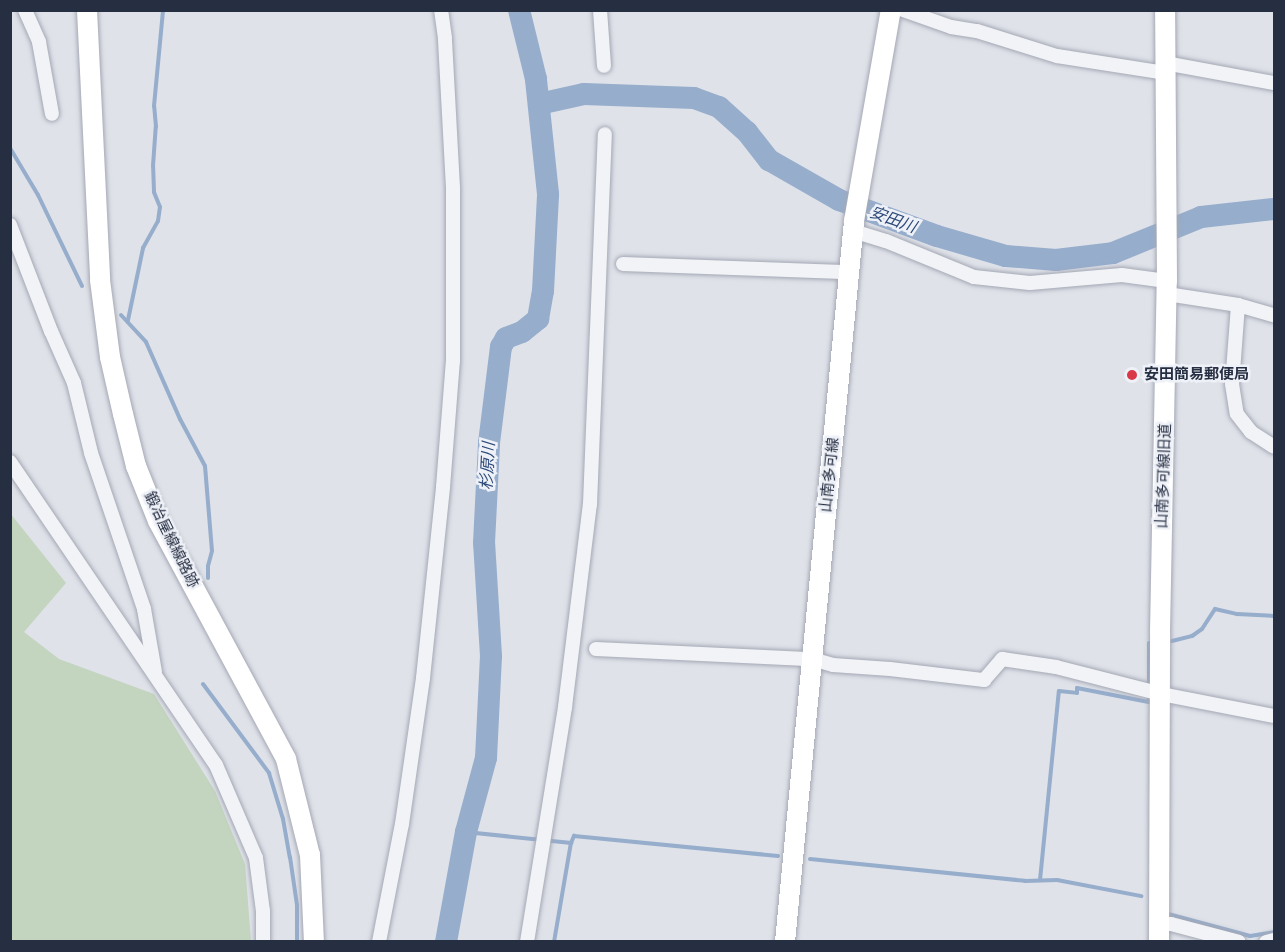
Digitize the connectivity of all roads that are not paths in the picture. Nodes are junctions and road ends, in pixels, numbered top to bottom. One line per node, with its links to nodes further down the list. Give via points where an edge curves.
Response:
1 (26, 10): 11 (street, via 39,42)
2 (87, 10): 30 (street, 鍛冶屋線線路跡, via 100,280 110,357 123,414 136,466 158,521 286,759 310,855)
3 (441, 10): 31 (street, via 453,188 453,362 423,678 402,824)
4 (600, 10): 8 (street)
5 (891, 10): 14 (street, 山南多可線)
6 (903, 10): 9 (street, via 1057,56)
7 (1165, 10): 9 (street, 山南多可線旧道)
8 (604, 66)
9 (1165, 68): 10 (street); 17 (street, 山南多可線旧道)
10 (1275, 82)
11 (52, 114)
12 (605, 134): 32 (street, via 590,504 565,707)
13 (10, 225): 24 (street, via 74,382 91,453 144,609)
14 (854, 226): 16 (street, 山南多可線); 17 (street, via 974,277 1030,283 1122,275)
15 (624, 264): 16 (street, via 843,272)
16 (849, 276): 23 (street, 山南多可線)
17 (1167, 287): 18 (street); 25 (street, 山南多可線旧道)
18 (1238, 305): 19 (street); 20 (street, via 1232,384 1237,414 1251,432)
19 (1275, 315)
20 (1275, 447)
21 (10, 462): 24 (street)
22 (596, 649): 23 (street)
23 (812, 659): 25 (street, via 833,665 984,680 1002,659 1056,667); 33 (street, 山南多可線)
24 (156, 678): 29 (street, via 216,765 235,804 256,858)
25 (1161, 694): 26 (street); 27 (street, 山南多可線旧道)
26 (1275, 716)
27 (1160, 933): 34 (street, via 1172,924)
28 (1275, 940): 35 (street)
29 (263, 942)
30 (314, 942)
31 (379, 942)
32 (527, 942)
33 (785, 942)
34 (1239, 942)
35 (1266, 942)

